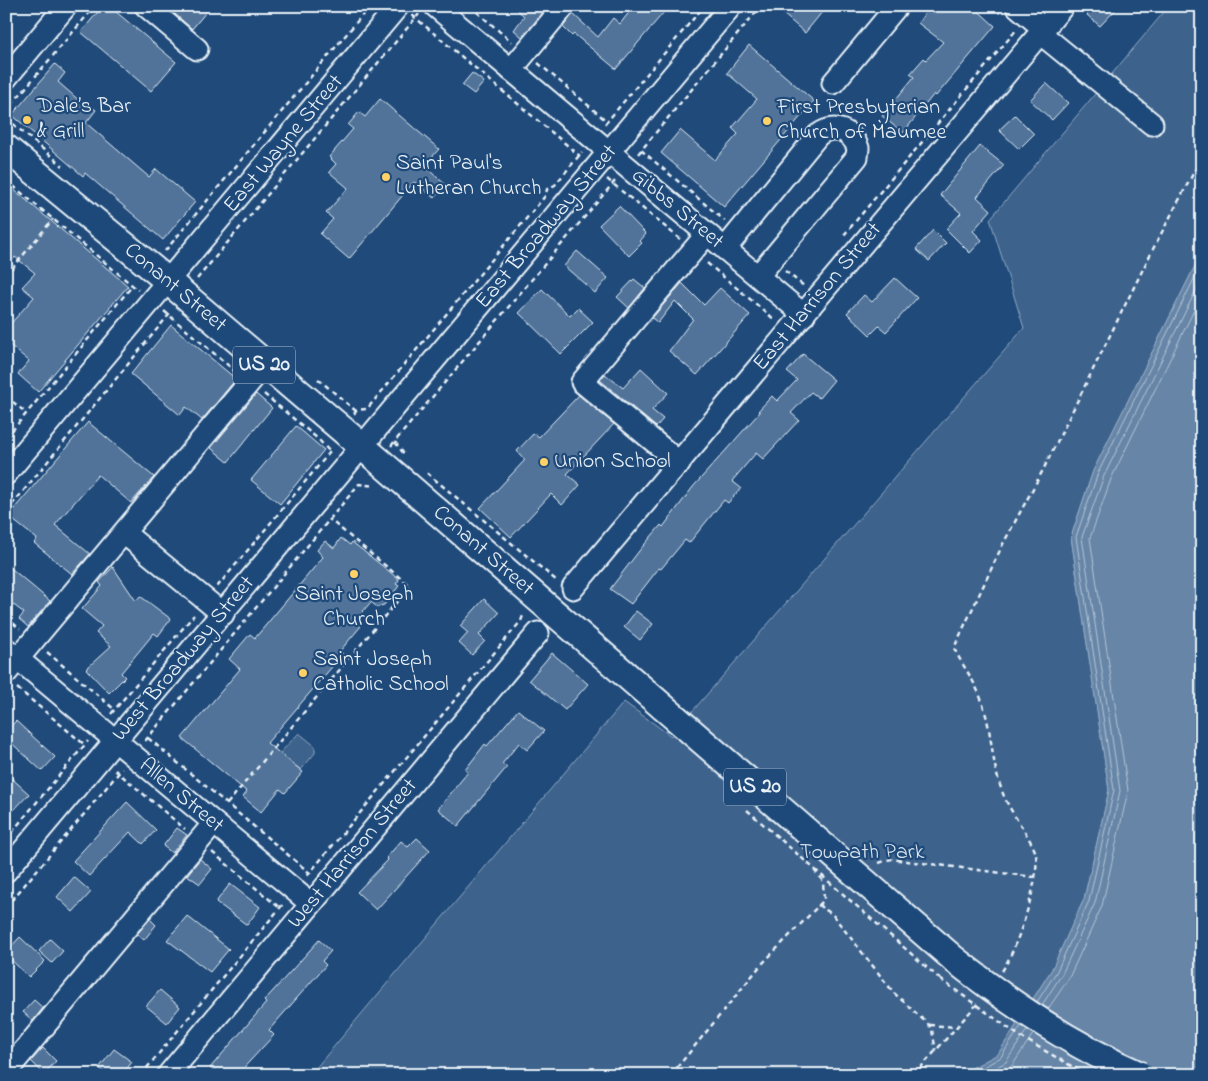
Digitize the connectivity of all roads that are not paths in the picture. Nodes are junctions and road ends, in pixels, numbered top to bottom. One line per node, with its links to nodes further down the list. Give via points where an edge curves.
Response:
1 (66, 6): 13 (street)
2 (146, 6): 11 (street)
3 (398, 6): 21 (street, East Wayne Street)
4 (434, 6): 12 (street, Gibbs Street)
5 (564, 6): 12 (street)
6 (732, 6): 16 (street, East Broadway Street, via 624,135)
7 (897, 6): 14 (street)
8 (1017, 6): 10 (street)
9 (1063, 6): 10 (street, East Harrison Street)
10 (1042, 31): 15 (street); 22 (street, East Harrison Street)
11 (197, 49)
12 (511, 70): 16 (street, Gibbs Street)
13 (6, 78)
14 (833, 82)
15 (1152, 124)
16 (601, 146): 18 (street, Gibbs Street); 24 (street, East Broadway Street, via 596,169 381,426)
17 (6, 148): 21 (main road, Conant Street / US 20)
18 (707, 234): 19 (street, Gibbs Street); 25 (street, via 582,382)
19 (725, 249): 20 (street, Gibbs Street); 20 (street, via 818,135 835,128 848,133 858,148 857,157)
20 (758, 276): 22 (street, Gibbs Street)
21 (168, 281): 23 (main road, Conant Street / US 20); 26 (street, East Wayne Street)
22 (804, 315): 25 (street, East Harrison Street)
23 (257, 374): 24 (main road, Conant Street / US 20); 27 (street)
24 (346, 444): 29 (street, West Broadway Street, via 346,468); 38 (main road, Conant Street / US 20, bridge, via 948,970 996,992 1046,1026 1100,1057)
25 (680, 463): 28 (street, East Harrison Street)
26 (6, 474)
27 (124, 533): 29 (street); 31 (street)
28 (568, 587)
29 (223, 614): 32 (street, West Broadway Street)
30 (538, 632): 35 (street, West Harrison Street)
31 (11, 666): 32 (street, Allen Street)
32 (107, 734): 33 (street, Allen Street); 34 (street, West Broadway Street)
33 (214, 823): 35 (street, Allen Street); 36 (street)
34 (6, 872)
35 (303, 897): 37 (street, West Harrison Street)
36 (6, 1072)
37 (168, 1075)
38 (1140, 1075)

